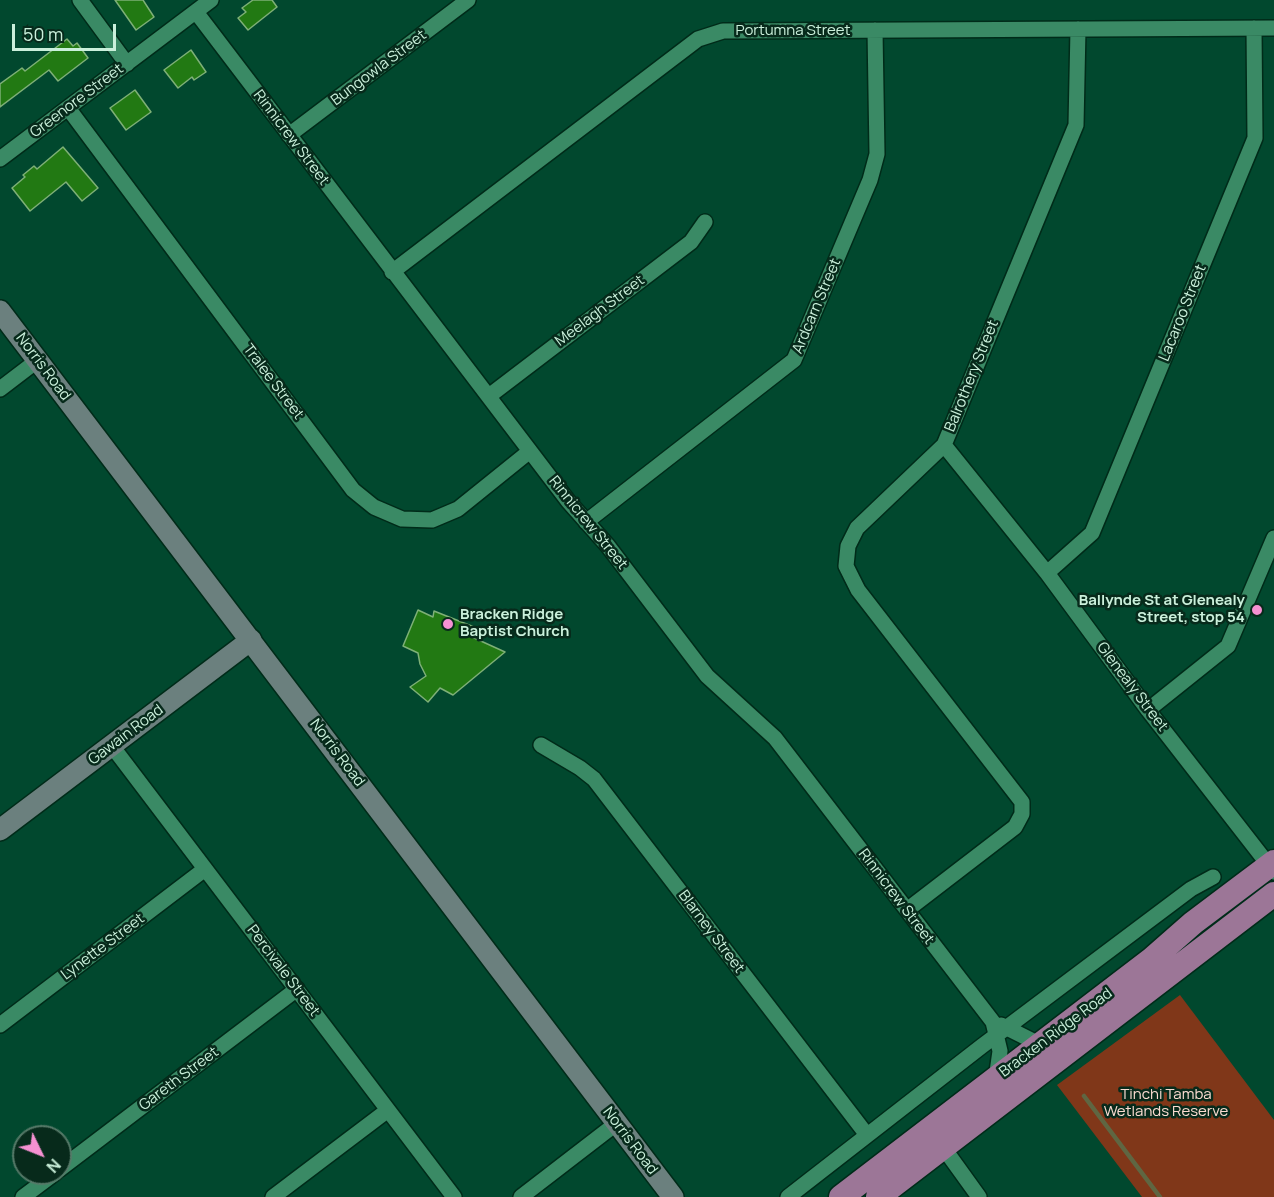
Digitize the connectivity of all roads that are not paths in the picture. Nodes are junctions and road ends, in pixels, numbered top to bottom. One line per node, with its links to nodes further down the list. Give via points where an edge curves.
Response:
1 (80, 0): 9 (street)
2 (211, 0): 4 (street, Greenore Street)
3 (468, 0): 11 (street, Bungowla Street)
4 (196, 12): 9 (street, Greenore Street); 11 (street, Rinnicrew Street)
5 (1254, 28): 6 (street, Portumna Street); 7 (street, Portumna Street); 23 (street, Lacaroo Street, via 1256,138 1092,533)
6 (1274, 28)
7 (1078, 29): 8 (street, Portumna Street); 19 (street, Balrothery Street, via 1076,125)
8 (875, 30): 14 (street, Portumna Street, via 723,31 698,39); 21 (street, Ardcarn Street, via 877,154 870,180 794,360)
9 (127, 64): 10 (street, Greenore Street)
10 (68, 108): 12 (street, Greenore Street); 20 (street, Tralee Street, via 353,490 374,507 402,519 432,520 458,509)
11 (289, 135): 14 (street, Rinnicrew Street)
12 (0, 159)
13 (705, 222): 18 (street, Meelagh Street, via 691,242)
14 (392, 272): 18 (street, Rinnicrew Street)
15 (0, 311): 16 (main road, Norris Road)
16 (38, 360): 17 (street); 24 (main road, Norris Road)
17 (0, 389)
18 (489, 396): 20 (street, Rinnicrew Street)
19 (944, 445): 23 (street, Glenealy Street); 33 (street, Balrothery Street, via 858,528 848,546 846,566 858,590 1015,791 1023,814 1015,827)
20 (530, 451): 21 (street, Rinnicrew Street)
21 (586, 522): 33 (street, Rinnicrew Street, via 707,676 775,738)
22 (1274, 538): 25 (street, via 1228,646)
23 (1047, 573): 25 (street, Glenealy Street)
24 (251, 640): 27 (main road, Gawain Road); 40 (main road, Norris Road)
25 (1148, 710): 29 (street, Glenealy Street)
26 (541, 745): 41 (street, Blarney Street, via 594,779)
27 (112, 746): 28 (main road, Gawain Road); 30 (street, Percivale Street)
28 (0, 830)
29 (1272, 867): 37 (main road, Bracken Ridge Road, via 1193,923)
30 (205, 869): 34 (street, Percivale Street); 35 (street, Lynette Street)
31 (1213, 877): 36 (street)
32 (1274, 894): 42 (main road, Bracken Ridge Road)
33 (907, 910): 36 (street, Rinnicrew Street)
34 (297, 989): 39 (street, Percivale Street); 43 (street, Gareth Street)
35 (0, 1025)
36 (999, 1028): 37 (street, Rinnicrew Street); 38 (street); 41 (street)
37 (1041, 1045): 38 (main road, Bracken Ridge Road)
38 (996, 1079): 51 (main road, Bracken Ridge Road)
39 (387, 1110): 46 (street); 47 (street, Percivale Street)
40 (616, 1123): 48 (street); 49 (main road, Norris Road)
41 (867, 1135): 50 (street)
42 (943, 1147): 52 (main road, Bracken Ridge Road); 53 (street)
43 (72, 1160)
44 (39, 1185): 45 (street)
45 (23, 1197)
46 (273, 1197)
47 (454, 1197)
48 (521, 1197)
49 (673, 1197)
50 (788, 1197)
51 (841, 1197)
52 (878, 1197)
53 (979, 1197)

